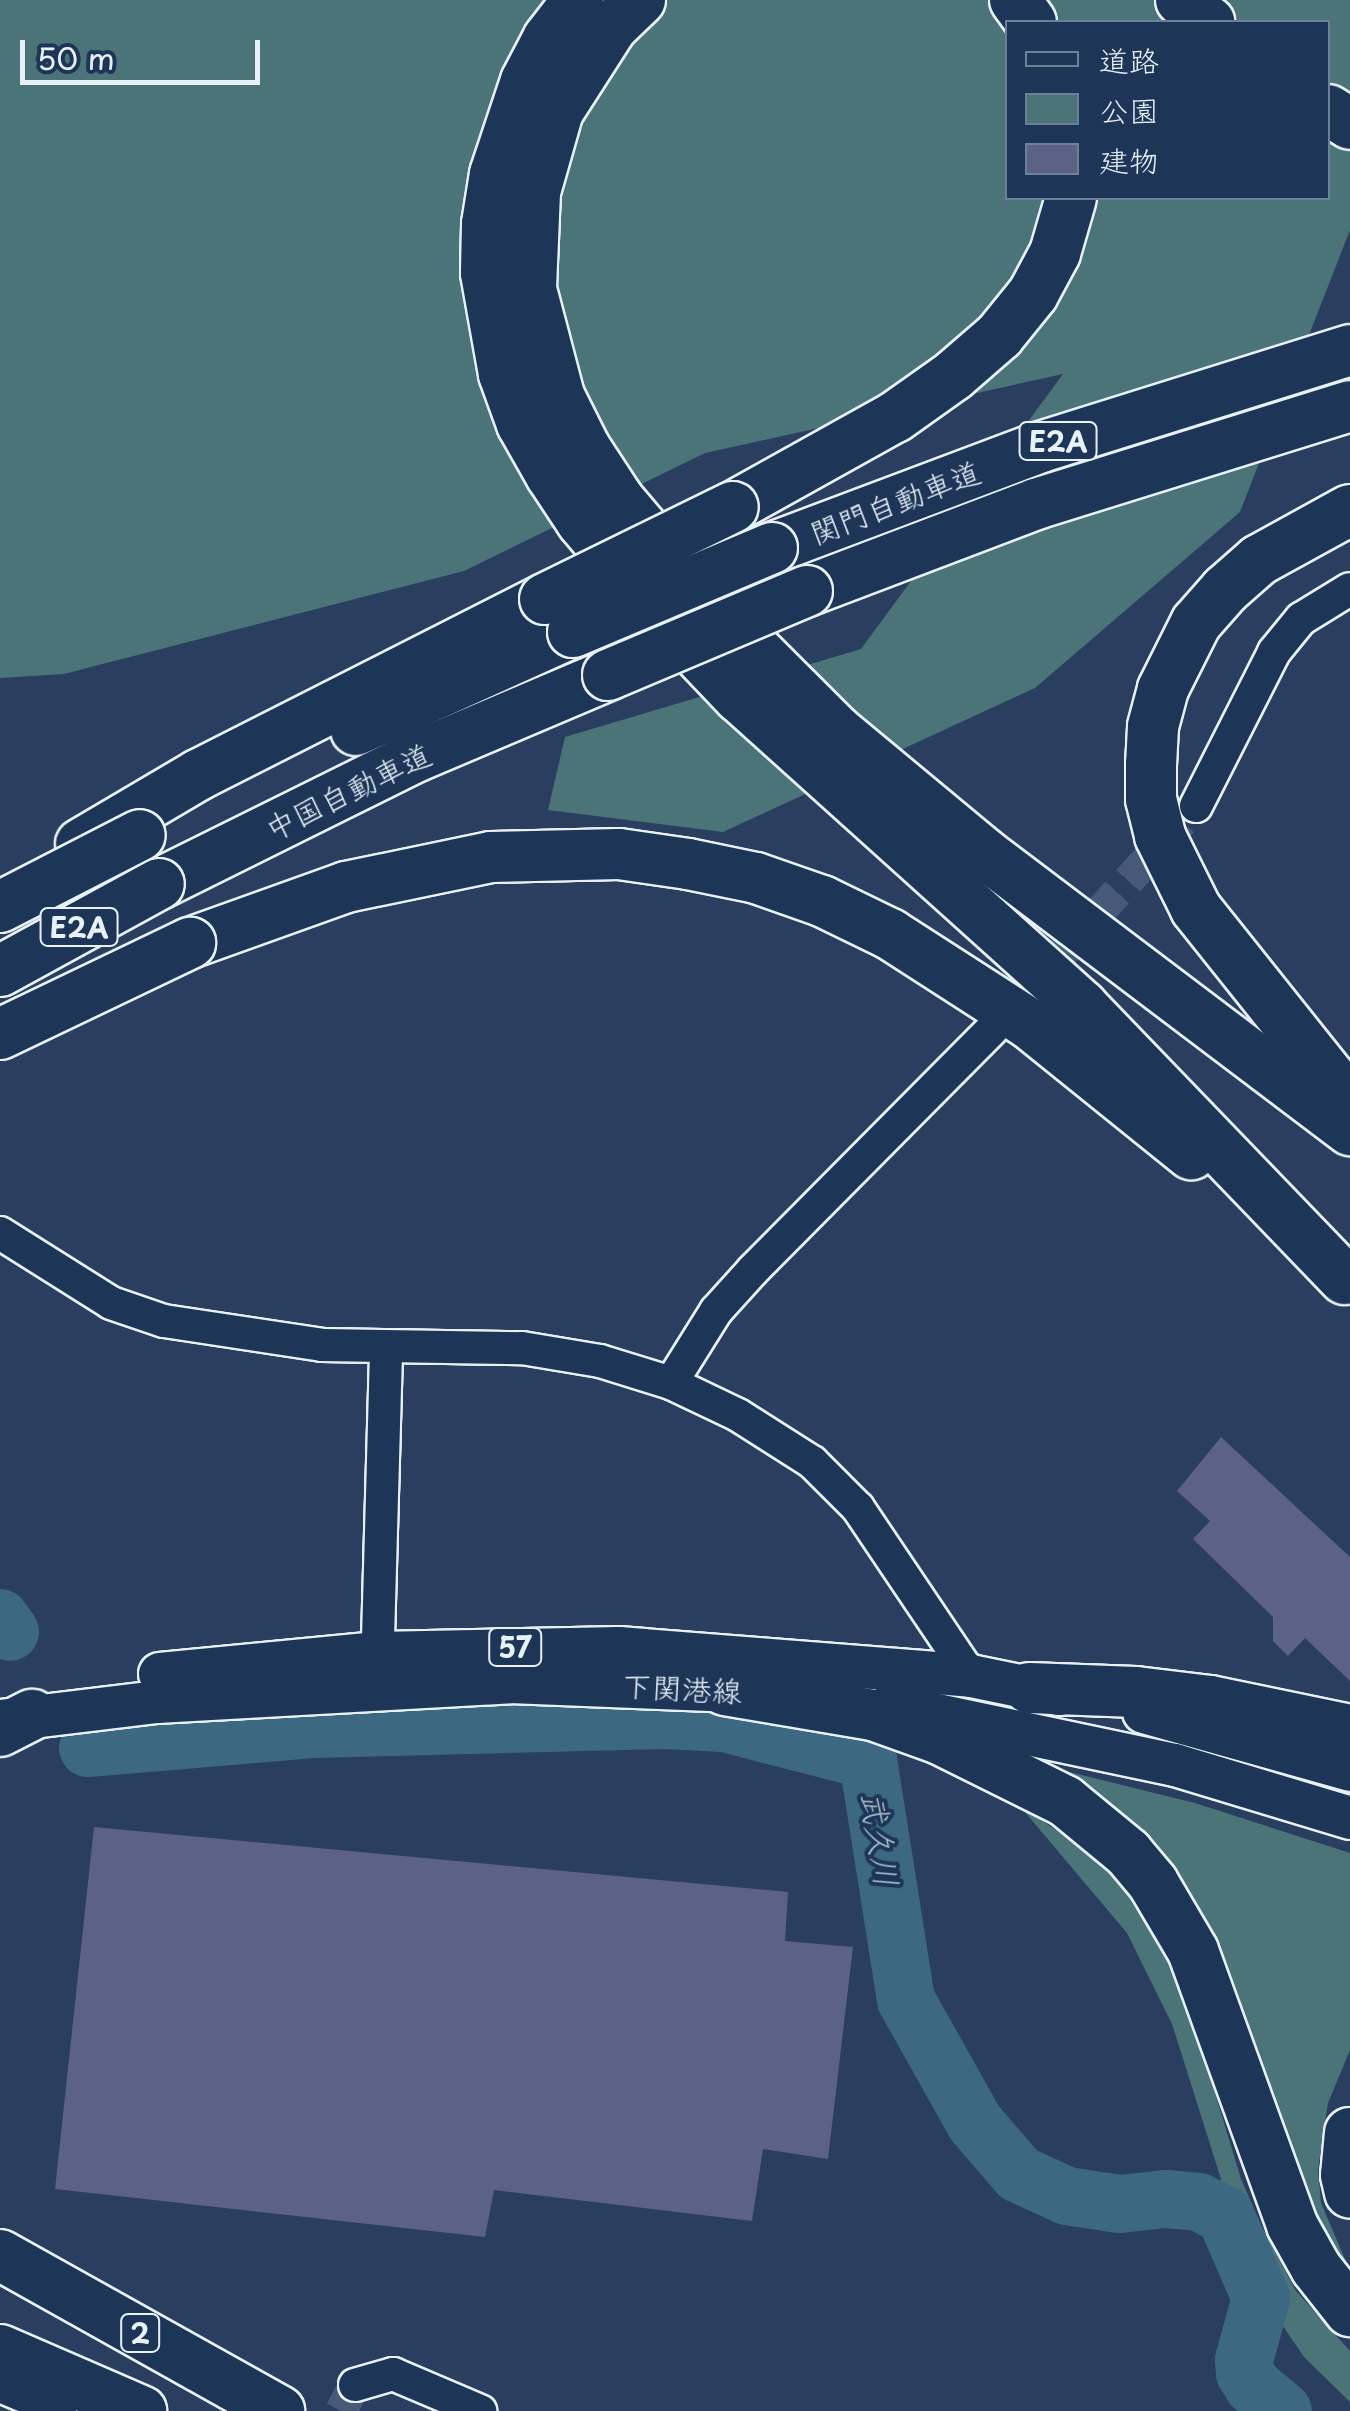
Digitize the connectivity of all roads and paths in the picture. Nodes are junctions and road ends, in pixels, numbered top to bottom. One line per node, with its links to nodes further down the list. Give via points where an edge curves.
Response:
1 (578, 0): 22 (highway, via 526,81 495,174 487,224 486,274 504,374 551,476 657,611 740,696 1082,1006)
2 (640, 0): 20 (highway, via 595,50 558,111 535,192 531,288 560,396 585,448 692,586 837,731 984,854)
3 (1180, 0): 4 (highway)
4 (1206, 20)
5 (1070, 200): 11 (highway, bridge, via 1033,294 954,375 895,418 733,507)
6 (1350, 350): 10 (highway, 関門自動車道 / E2A, bridge, via 1041,447)
7 (1350, 406): 12 (highway, 関門自動車道 / E2A, bridge, via 1036,504)
8 (1350, 510): 19 (highway, via 1259,560 1196,624 1163,690 1150,764 1160,836 1196,909)
9 (1350, 589): 13 (street, via 1301,619 1274,652)
10 (672, 590): 11 (highway, 中国自動車道 / E2A, bridge)
11 (559, 616): 14 (highway, via 198,776); 15 (highway, 中国自動車道 / E2A, bridge)
12 (707, 633): 16 (highway, 中国自動車道 / E2A, bridge, via 414,758)
13 (1196, 806)
14 (0, 893)
15 (0, 907)
16 (0, 971)
17 (992, 1029): 24 (street, via 716,1311)
18 (0, 1034): 22 (highway, bridge, via 190,943 346,887 492,857 618,854 756,878 822,901 960,975)
19 (1350, 1102)
20 (1350, 1130)
21 (0, 1233): 23 (street, via 133,1313 256,1338)
22 (1347, 1281)
23 (386, 1347): 24 (street, via 522,1348 600,1361); 25 (street)
24 (672, 1384): 26 (street, via 738,1415 812,1462 858,1508)
25 (377, 1671): 26 (main road, 下関港線 / 57, via 619,1648); 28 (main road, 下関港線 / 57); 29 (main road, 下関港線 / 57)
26 (972, 1676): 27 (main road, 下関港線 / 57)
27 (1029, 1688): 30 (highway, via 1210,1701); 31 (main road, 下関港線 / 57, via 1178,1719)
28 (725, 1690): 32 (main road, 下関港線 / 57, via 836,1696 954,1716 1175,1765); 36 (highway, via 873,1716 940,1739 1065,1801 1128,1854 1193,1951 1292,2225)
29 (8, 1715)
30 (1350, 1730)
31 (1350, 1770)
32 (1350, 1818)
33 (1350, 2133): 34 (highway)
34 (1350, 2193)
35 (0, 2255): 42 (highway, 2)
36 (1350, 2311)
37 (0, 2350): 41 (highway, 2)
38 (355, 2385): 43 (street, via 393,2374)
39 (0, 2386): 40 (street)
40 (60, 2411)
41 (141, 2411)
42 (279, 2411)
43 (480, 2411)

